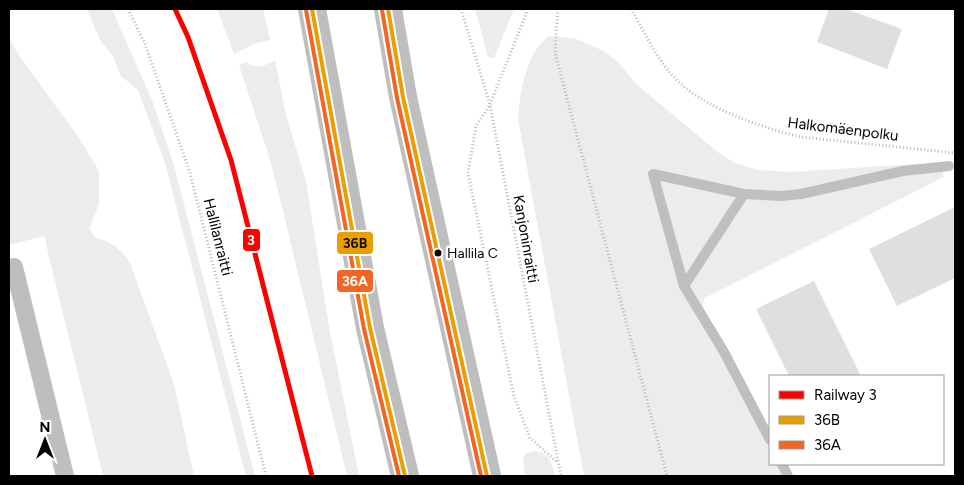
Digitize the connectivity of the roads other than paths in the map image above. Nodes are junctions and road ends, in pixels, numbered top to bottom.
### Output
1 (312, 9) edge
2 (388, 9) edge
3 (14, 267) dead end
4 (64, 476) edge
5 (405, 476) edge
6 (487, 476) edge

1 - 5 highway
2 - 6 highway
3 - 4 lane

